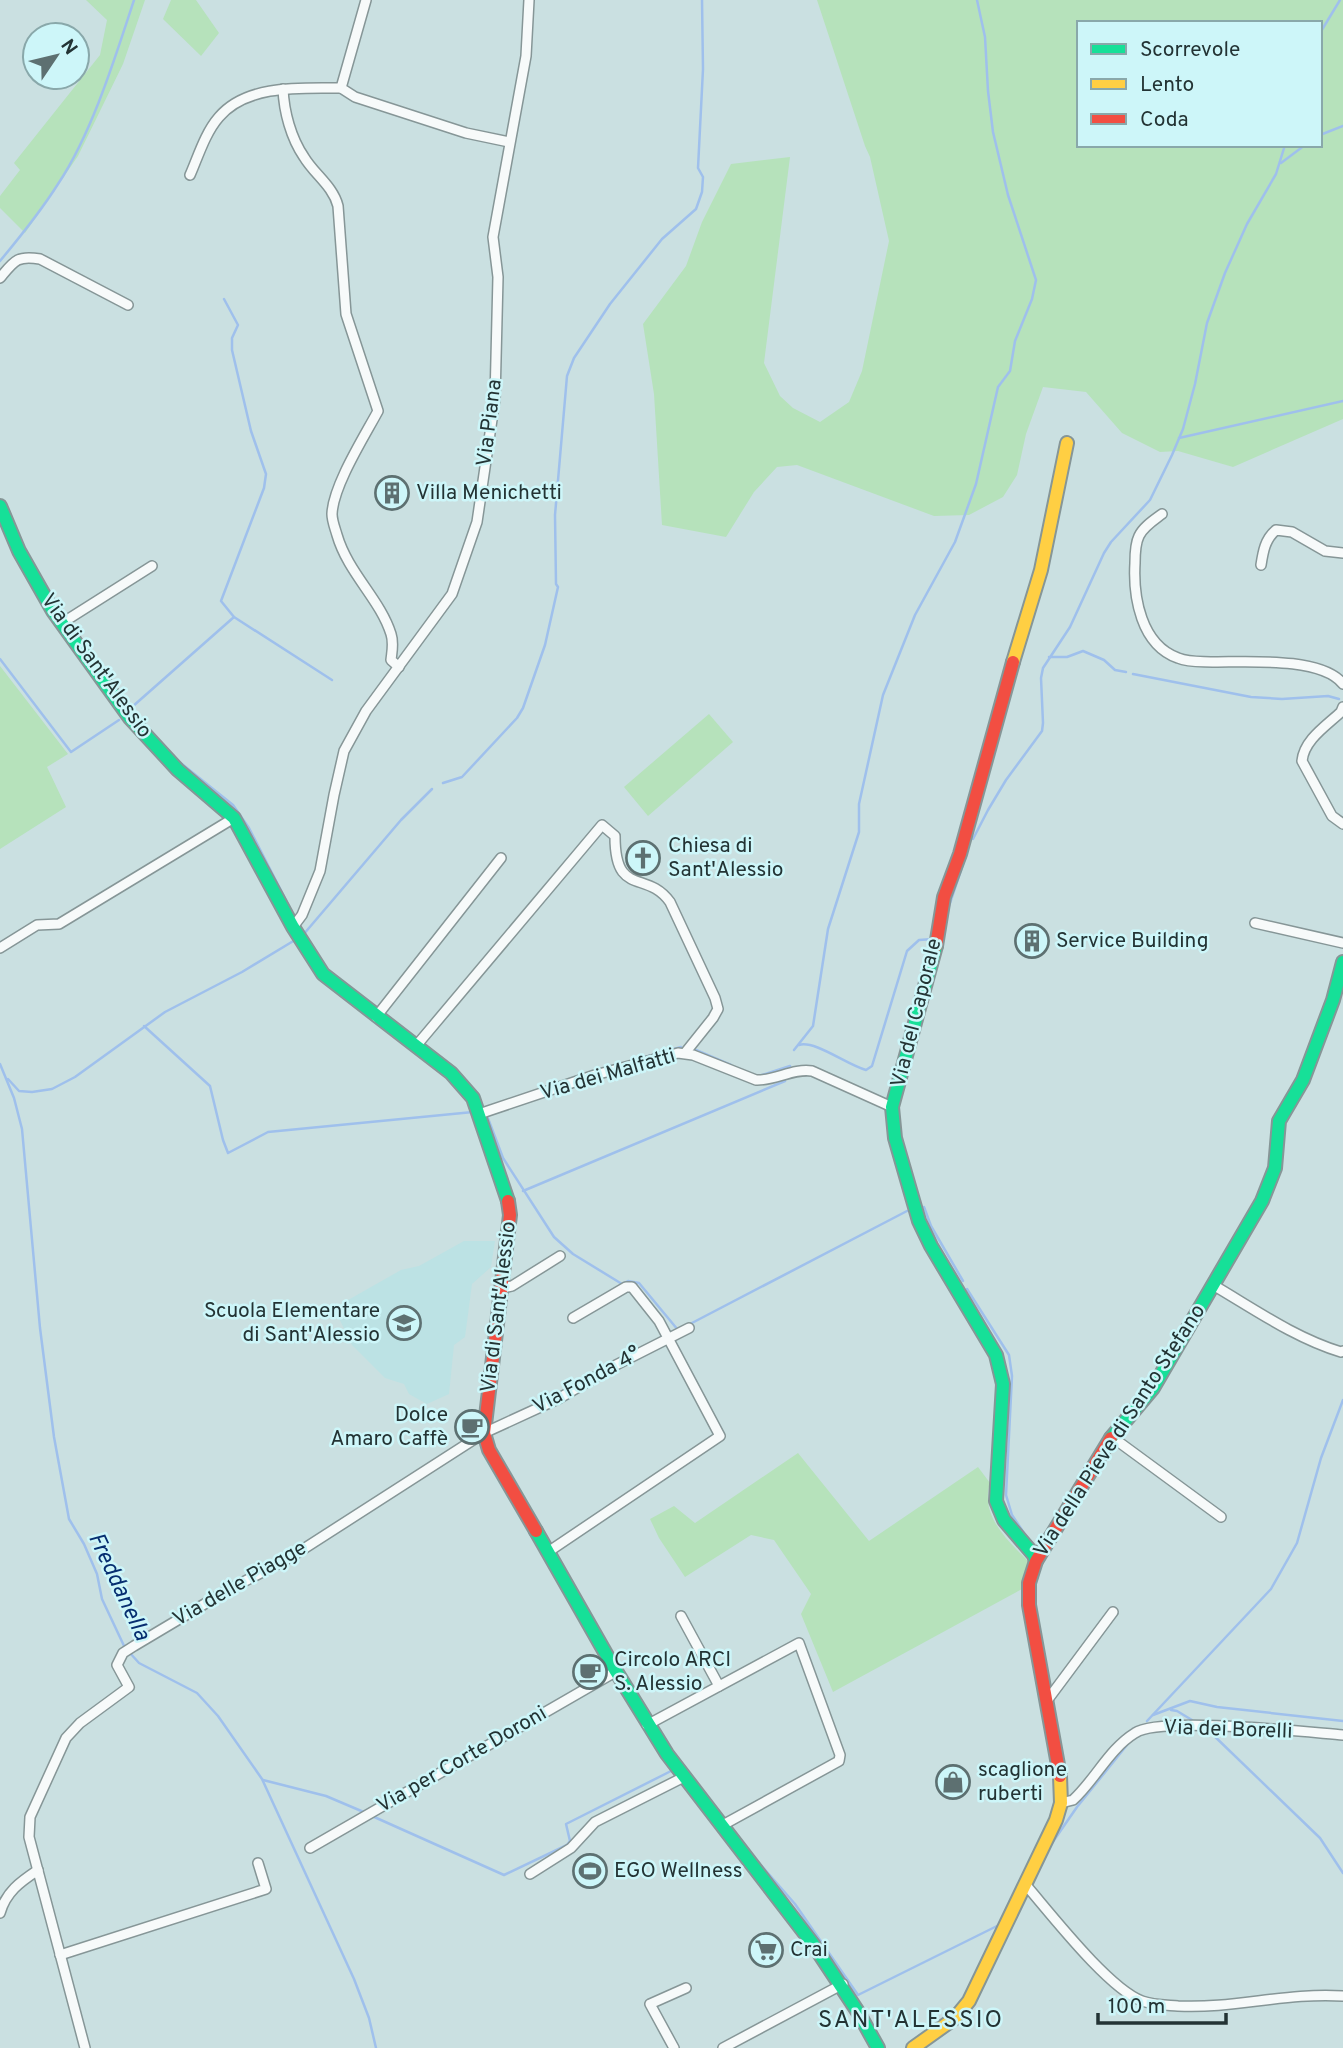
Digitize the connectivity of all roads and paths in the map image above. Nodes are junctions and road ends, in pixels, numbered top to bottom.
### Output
1 (366, 0) edge
2 (529, 0) edge
3 (341, 88) junction
4 (283, 89) junction
5 (509, 142) junction
6 (190, 176) dead end
7 (0, 278) edge
8 (128, 305) dead end
9 (1067, 443) dead end
10 (0, 506) edge
11 (1162, 514) dead end
12 (1343, 554) edge
13 (1261, 565) dead end
14 (152, 566) dead end
15 (62, 623) junction
16 (399, 667) junction
17 (1343, 684) edge
18 (1343, 707) edge
19 (234, 818) junction
20 (1343, 824) edge
21 (501, 859) dead end
22 (1255, 923) dead end
23 (293, 927) junction
24 (1343, 943) edge
25 (0, 948) edge
26 (1343, 962) edge
27 (376, 1017) junction
28 (416, 1046) junction
29 (685, 1053) junction
30 (892, 1107) junction
31 (482, 1111) junction
32 (560, 1256) dead end
33 (1213, 1285) junction
34 (503, 1289) junction
35 (573, 1318) dead end
36 (689, 1328) dead end
37 (668, 1339) junction
38 (1343, 1351) edge
39 (484, 1433) junction
40 (1112, 1437) junction
41 (1221, 1517) dead end
42 (548, 1552) junction
43 (1035, 1561) junction
44 (1113, 1612) dead end
45 (681, 1616) dead end
46 (615, 1672) junction
47 (719, 1686) junction
48 (1046, 1702) junction
49 (647, 1725) junction
50 (1343, 1735) edge
51 (684, 1777) junction
52 (1060, 1803) junction
53 (724, 1824) junction
54 (310, 1848) dead end
55 (258, 1863) dead end
56 (38, 1871) junction
57 (530, 1874) dead end
58 (1026, 1884) junction
59 (0, 1913) edge
60 (60, 1955) junction
61 (843, 1984) junction
62 (686, 1988) dead end
63 (1343, 1996) edge
64 (85, 2048) edge
65 (674, 2048) edge
66 (723, 2048) edge
67 (878, 2048) edge
68 (913, 2048) edge

1 - 3 street
2 - 5 street, Via Piana
3 - 4 street
3 - 5 street
4 - 6 street
4 - 16 street
5 - 16 street, Via Piana
7 - 8 street
9 - 30 street, Via del Caporale
10 - 15 street, Via di Sant'Alessio
11 - 17 street
12 - 13 street
14 - 15 street
15 - 19 street, Via di Sant'Alessio
16 - 23 street, Via Piana
18 - 20 street
19 - 23 street, Via di Sant'Alessio
19 - 25 street
21 - 27 street
22 - 24 street
23 - 27 street, Via di Sant'Alessio
26 - 33 street, Via della Pieve di Santo Stefano
27 - 28 street, Via di Sant'Alessio
28 - 29 street
28 - 31 street, Via di Sant'Alessio
29 - 30 street, Via dei Malfatti
29 - 31 street, Via dei Malfatti
30 - 43 street, Via del Caporale
31 - 34 street, Via di Sant'Alessio
32 - 34 street
33 - 38 street
33 - 40 street, Via della Pieve di Santo Stefano
34 - 39 street, Via di Sant'Alessio
35 - 37 street
36 - 37 street, Via Fonda 4°
37 - 39 street, Via Fonda 4°
37 - 42 street
39 - 42 street
39 - 56 street, Via delle Piagge
40 - 41 street
40 - 43 street, Via della Pieve di Santo Stefano
42 - 46 street
43 - 48 street, Via della Pieve di Santo Stefano
44 - 48 street
45 - 47 street
46 - 49 street
46 - 54 street, Via per Corte Doroni
47 - 49 street
47 - 53 street
48 - 52 street, Via della Pieve di Santo Stefano
49 - 51 street
50 - 52 street, Via dei Borelli
51 - 53 street
51 - 57 street
52 - 58 street, Via della Pieve di Santo Stefano
53 - 61 street
55 - 60 street
56 - 59 street
56 - 60 street, Via delle Piagge
58 - 63 street
58 - 68 street, Via della Pieve di Santo Stefano
60 - 64 street, Via delle Piagge
61 - 66 street
61 - 67 street
62 - 65 street

